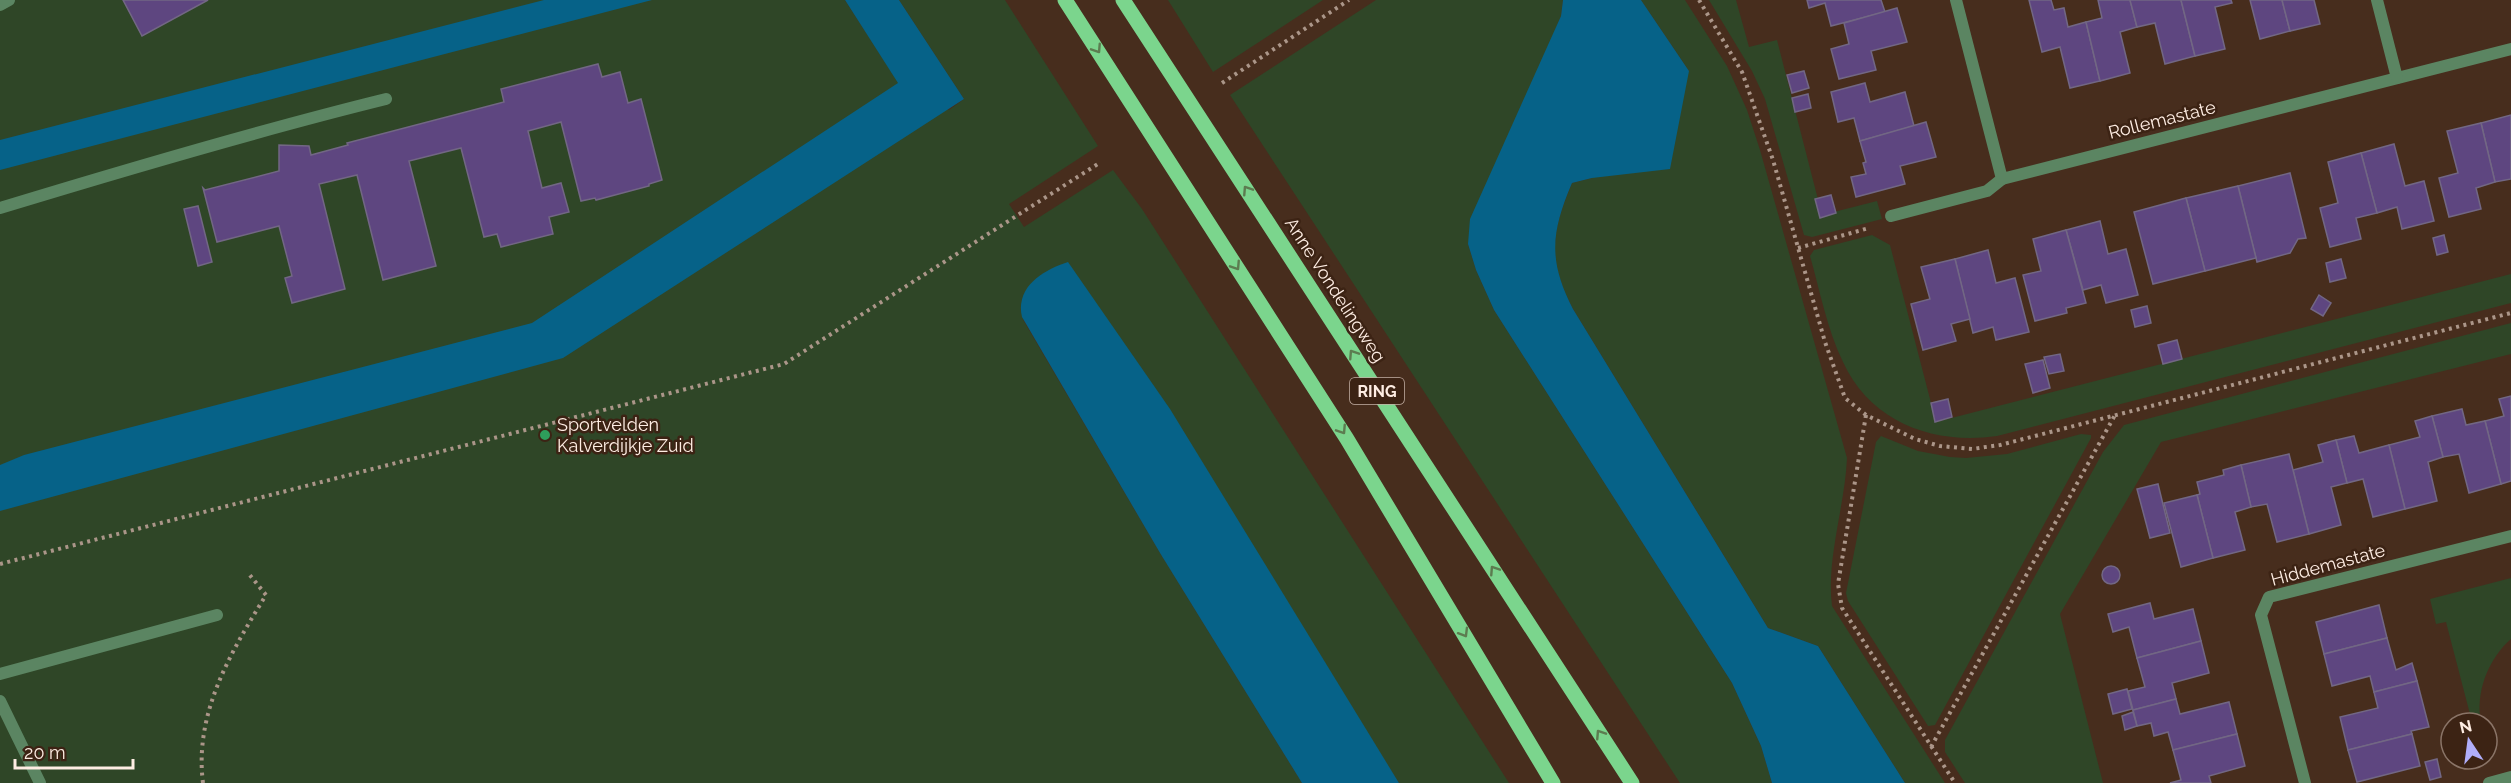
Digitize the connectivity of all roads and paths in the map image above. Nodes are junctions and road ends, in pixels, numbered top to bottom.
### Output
1 (9, 0) edge
2 (1065, 0) edge
3 (1123, 0) edge
4 (1348, 0) edge
5 (1699, 0) edge
6 (1956, 0) edge
7 (2377, 0) edge
8 (0, 5) edge
9 (2511, 49) edge
10 (2397, 78) junction
11 (1222, 82) dead end
12 (386, 99) dead end
13 (1101, 162) dead end
14 (2002, 179) junction
15 (0, 208) edge
16 (1891, 216) joint
17 (1798, 248) junction
18 (2511, 313) edge
19 (2115, 414) junction
20 (1866, 415) junction
21 (2511, 536) edge
22 (0, 564) edge
23 (249, 574) dead end
24 (217, 615) dead end
25 (0, 674) edge
26 (0, 701) edge
27 (1931, 747) junction
28 (2511, 777) edge
29 (40, 783) edge
30 (203, 783) edge
31 (1553, 783) edge
32 (1632, 783) edge
33 (1955, 783) edge
34 (2305, 783) edge
35 (2489, 783) edge

1 - 8 street
2 -> 31 main road, RING
32 -> 3 main road, Anne Vondelingweg / RING
4 - 11 path
5 - 17 path
6 - 14 street
7 - 10 street
9 - 10 street, Rollemastate
10 - 14 street, Rollemastate
12 - 15 street
13 - 22 path
14 - 16 street, Rollemastate
16 - 17 path
17 - 20 path
18 - 19 path
19 - 20 path
19 - 27 path
20 - 27 path
21 - 34 street, Hiddemastate
23 - 30 path
24 - 25 street
26 - 29 street
27 - 33 path
28 - 35 street

